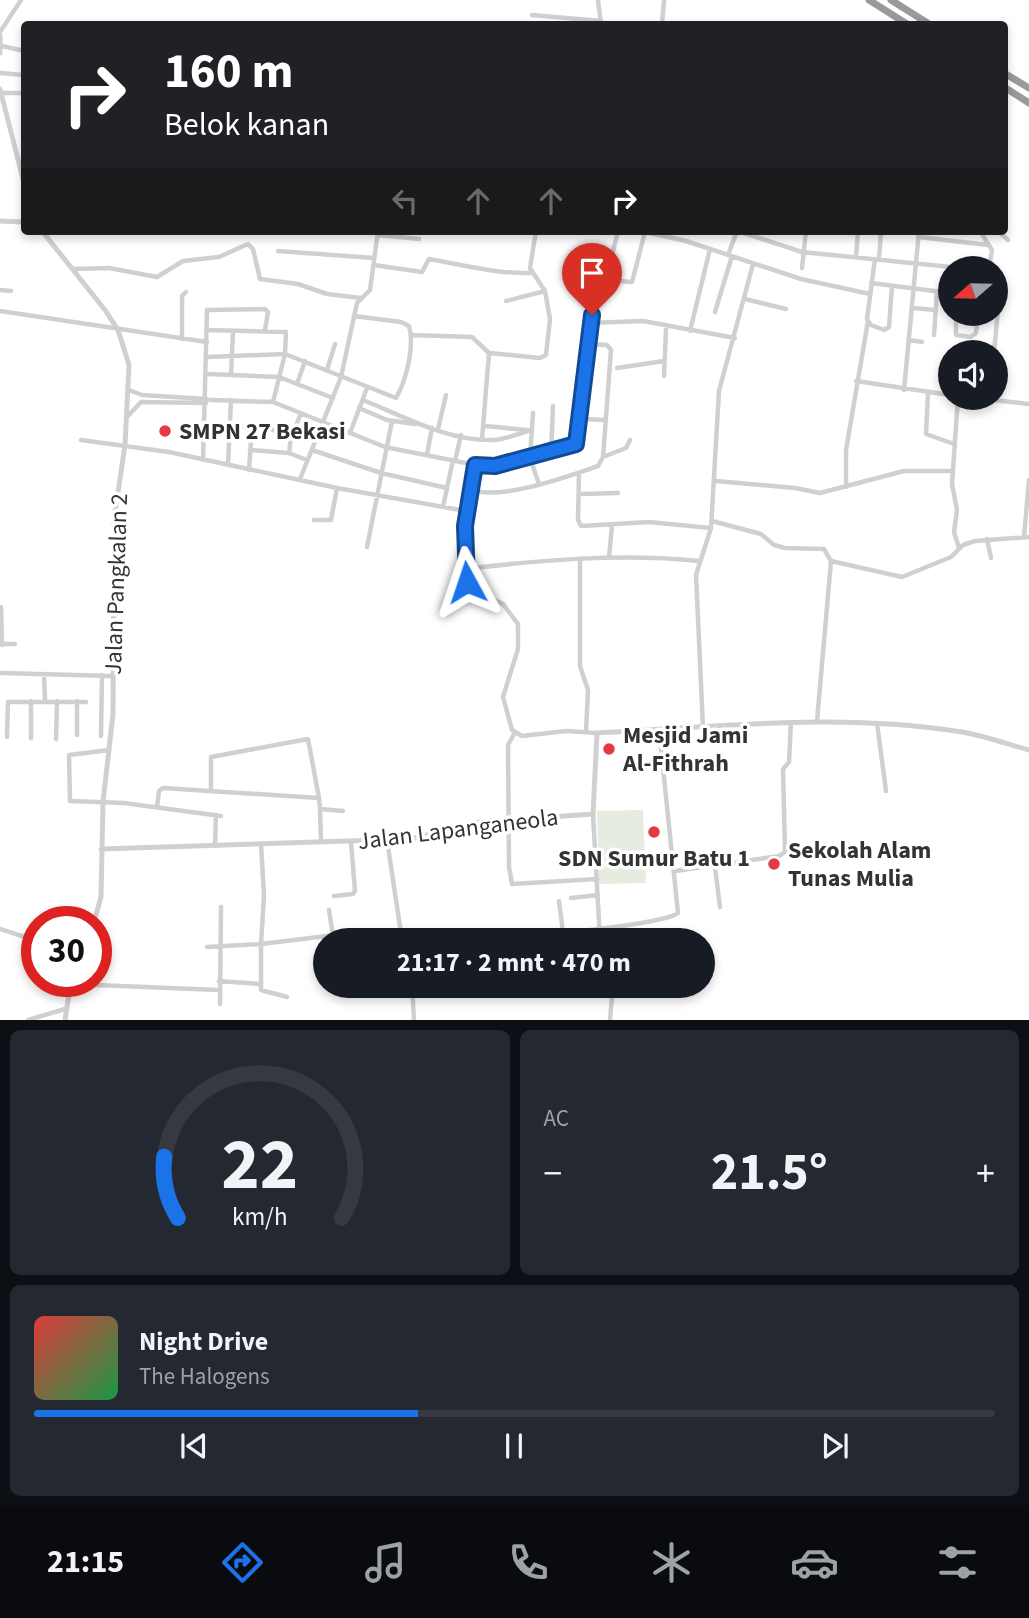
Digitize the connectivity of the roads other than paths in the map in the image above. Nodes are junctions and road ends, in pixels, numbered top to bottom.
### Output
1 (22, 0) edge
2 (598, 0) edge
3 (664, 0) edge
4 (869, 0) edge
5 (891, 0) edge
6 (532, 15) dead end
7 (584, 21) edge
8 (601, 21) edge
9 (662, 21) edge
10 (902, 21) edge
11 (924, 21) edge
12 (0, 34) edge
13 (2, 46) junction
14 (21, 50) edge
15 (0, 53) edge
16 (0, 73) edge
17 (21, 75) edge
18 (1008, 75) edge
19 (1029, 88) edge
20 (1008, 90) edge
21 (0, 91) edge
22 (21, 93) edge
23 (1029, 103) edge
24 (21, 172) edge
25 (0, 221) edge
26 (21, 222) edge
27 (45, 235) edge
28 (378, 235) edge
29 (392, 235) edge
30 (536, 235) edge
31 (617, 235) edge
32 (644, 235) edge
33 (656, 235) edge
34 (737, 235) edge
35 (751, 235) edge
36 (805, 235) edge
37 (858, 235) edge
38 (880, 235) edge
39 (919, 235) edge
40 (925, 235) edge
41 (982, 235) edge
42 (1002, 235) edge
43 (419, 239) dead end
44 (1008, 240) dead end
45 (988, 245) junction
46 (710, 249) junction
47 (278, 251) dead end
48 (802, 251) junction
49 (730, 256) junction
50 (991, 256) edge
51 (856, 257) junction
52 (374, 258) junction
53 (877, 259) junction
54 (917, 263) junction
55 (753, 264) junction
56 (374, 265) junction
57 (938, 265) edge
58 (802, 268) dead end
59 (73, 269) junction
60 (531, 272) junction
61 (606, 280) junction
62 (871, 283) junction
63 (892, 286) junction
64 (915, 289) junction
65 (0, 290) edge
66 (11, 291) dead end
67 (545, 291) junction
68 (937, 291) joint
69 (186, 292) dead end
70 (870, 294) junction
71 (361, 298) junction
72 (745, 299) junction
73 (506, 301) dead end
74 (913, 308) junction
75 (786, 309) dead end
76 (935, 310) junction
77 (0, 311) edge
78 (715, 312) dead end
79 (354, 316) junction
80 (868, 321) junction
81 (589, 323) junction
82 (956, 326) edge
83 (977, 326) edge
84 (666, 328) junction
85 (118, 330) junction
86 (207, 330) junction
87 (265, 330) junction
88 (233, 331) junction
89 (690, 331) junction
90 (411, 335) junction
91 (934, 335) dead end
92 (735, 338) junction
93 (182, 339) junction
94 (909, 340) junction
95 (207, 342) junction
96 (922, 342) dead end
97 (335, 344) dead end
98 (587, 344) junction
99 (489, 353) junction
100 (232, 354) junction
101 (285, 354) junction
102 (207, 357) junction
103 (305, 361) junction
104 (664, 361) junction
105 (617, 368) dead end
106 (327, 370) junction
107 (208, 374) junction
108 (231, 375) junction
109 (664, 376) dead end
110 (279, 377) junction
111 (341, 377) junction
112 (856, 380) junction
113 (297, 384) junction
114 (367, 388) junction
115 (129, 390) junction
116 (904, 390) junction
117 (928, 393) junction
118 (938, 394) edge
119 (142, 395) junction
120 (446, 395) dead end
121 (333, 398) junction
122 (231, 400) junction
123 (363, 400) junction
124 (207, 401) junction
125 (1008, 401) edge
126 (142, 402) junction
127 (273, 402) junction
128 (1029, 404) edge
129 (553, 406) dead end
130 (359, 408) junction
131 (957, 410) edge
132 (301, 413) junction
133 (533, 413) dead end
134 (127, 417) junction
135 (581, 419) junction
136 (606, 420) junction
137 (392, 421) junction
138 (324, 422) junction
139 (421, 425) junction
140 (485, 426) junction
141 (230, 427) junction
142 (252, 427) junction
143 (435, 429) junction
144 (531, 430) junction
145 (350, 433) junction
146 (461, 435) junction
147 (291, 438) junction
148 (482, 439) junction
149 (81, 440) dead end
150 (630, 440) dead end
151 (954, 444) junction
152 (125, 445) junction
153 (385, 447) junction
154 (250, 450) junction
155 (312, 450) junction
156 (289, 453) junction
157 (551, 453) junction
158 (427, 454) junction
159 (603, 457) junction
160 (530, 458) junction
161 (204, 460) junction
162 (307, 460) junction
163 (454, 460) junction
164 (228, 465) junction
165 (475, 465) junction
166 (249, 470) junction
167 (952, 471) junction
168 (381, 473) junction
169 (579, 473) junction
170 (300, 479) junction
171 (1029, 480) edge
172 (716, 481) junction
173 (539, 484) junction
174 (846, 487) junction
175 (337, 488) junction
176 (447, 488) junction
177 (470, 489) junction
178 (618, 493) dead end
179 (580, 494) junction
180 (376, 495) junction
181 (443, 507) junction
182 (466, 511) junction
183 (314, 520) dead end
184 (712, 521) junction
185 (612, 525) junction
186 (711, 528) junction
187 (1027, 537) edge
188 (987, 539) junction
189 (367, 547) dead end
190 (959, 548) junction
191 (609, 558) junction
192 (991, 558) dead end
193 (580, 559) junction
194 (699, 561) junction
195 (831, 561) junction
196 (465, 569) junction
197 (1, 607) edge
198 (15, 644) dead end
199 (1, 645) edge
200 (0, 673) edge
201 (44, 674) junction
202 (102, 676) junction
203 (113, 676) junction
204 (45, 700) junction
205 (31, 701) junction
206 (57, 701) junction
207 (77, 701) junction
208 (86, 702) dead end
209 (791, 722) junction
210 (817, 722) junction
211 (877, 723) junction
212 (703, 726) junction
213 (659, 729) junction
214 (586, 732) junction
215 (514, 733) junction
216 (597, 733) junction
217 (77, 735) dead end
218 (101, 736) dead end
219 (7, 737) dead end
220 (31, 738) dead end
221 (56, 739) dead end
222 (110, 750) junction
223 (1029, 750) edge
224 (211, 789) junction
225 (886, 791) dead end
226 (319, 798) junction
227 (103, 802) junction
228 (157, 807) junction
229 (320, 809) junction
230 (343, 811) dead end
231 (593, 814) junction
232 (509, 819) junction
233 (387, 840) junction
234 (320, 842) junction
235 (351, 842) junction
236 (261, 845) junction
237 (215, 847) junction
238 (101, 849) junction
239 (715, 867) junction
240 (675, 872) junction
241 (597, 879) junction
242 (598, 895) junction
243 (334, 896) dead end
244 (571, 898) dead end
245 (559, 901) dead end
246 (98, 906) edge
247 (221, 907) dead end
248 (720, 907) dead end
249 (329, 910) dead end
250 (332, 928) edge
251 (400, 928) edge
252 (562, 928) edge
253 (599, 928) edge
254 (604, 928) edge
255 (0, 929) edge
256 (21, 936) edge
257 (313, 938) edge
258 (261, 944) junction
259 (208, 947) dead end
260 (219, 947) junction
261 (219, 981) junction
262 (259, 984) junction
263 (112, 985) edge
264 (218, 990) junction
265 (68, 997) edge
266 (287, 997) dead end
267 (413, 998) edge
268 (612, 998) edge
269 (220, 1004) dead end
270 (65, 1009) junction
271 (28, 1020) edge
272 (65, 1020) edge
273 (414, 1020) edge
274 (610, 1020) edge

1 - 12 street
2 - 8 street
3 - 9 street
4 - 10 highway
5 - 11 highway
6 - 7 street
12 - 13 street
13 - 14 street
13 - 15 street
16 - 17 street
18 - 19 highway
20 - 23 highway
21 - 22 street
21 - 24 street
25 - 26 street
27 - 59 street, Jalan Pangkalan 2
28 - 52 street
29 - 43 street
30 - 60 street
31 - 61 street
32 - 61 street
33 - 46 street
34 - 49 street
35 - 48 street
36 - 48 street
37 - 51 street
38 - 53 street
39 - 54 street
40 - 45 street
41 - 45 street
42 - 44 street
45 - 50 street
46 - 49 street
46 - 89 street
47 - 52 street
48 - 51 street
48 - 58 street
49 - 55 street
49 - 78 street
51 - 53 street
52 - 56 street
53 - 54 street
53 - 62 street
54 - 57 street
54 - 64 street
55 - 70 street
55 - 72 street
56 - 60 street
56 - 71 street
59 - 71 street
59 - 85 street, Jalan Pangkalan 2
60 - 67 street
61 - 81 street
62 - 63 street
62 - 70 street
63 - 64 street
63 - 80 street
64 - 68 street
64 - 74 street
65 - 66 street
67 - 73 street
67 - 99 street
68 - 76 street
69 - 93 street
70 - 80 street
71 - 79 street
72 - 75 street
72 - 92 street
74 - 76 street
74 - 94 street
76 - 91 street
77 - 85 street
79 - 90 street
79 - 111 street
80 - 112 street
81 - 84 street
81 - 98 street
82 - 83 street
84 - 89 street
84 - 104 street
85 - 93 street
85 - 115 street, Jalan Pangkalan 2
86 - 87 street
86 - 88 street
86 - 95 street
87 - 88 street
87 - 101 street
88 - 100 street
89 - 92 street
90 - 99 street
90 - 114 street
92 - 172 street
93 - 95 street
94 - 96 street
94 - 116 street
95 - 102 street
97 - 106 street
98 - 135 street
98 - 136 street
99 - 140 street
100 - 101 street
100 - 102 street
100 - 108 street
101 - 103 street
101 - 110 street
102 - 107 street
103 - 106 street
103 - 113 street
104 - 105 street
104 - 109 street
106 - 111 street
107 - 108 street
107 - 124 street
108 - 110 street
110 - 113 street
110 - 127 street
111 - 114 street
111 - 121 street
112 - 116 street
112 - 174 street
113 - 121 street
114 - 123 street
115 - 119 street
115 - 134 street, Jalan Pangkalan 2
116 - 117 street
117 - 118 street
117 - 151 street
119 - 124 street
119 - 126 street
120 - 143 street
121 - 138 street
122 - 124 street
122 - 127 street
122 - 141 street
123 - 130 street
123 - 139 street
124 - 126 street
124 - 161 street
125 - 128 street
126 - 134 street
127 - 132 street
129 - 157 street
130 - 137 street
130 - 145 street
131 - 151 street
132 - 138 street
132 - 147 street
133 - 144 street
134 - 152 street, Jalan Pangkalan 2
135 - 136 street
135 - 157 street
136 - 159 street
137 - 139 street
137 - 153 street
138 - 145 street
138 - 155 street
139 - 143 street
140 - 144 street
140 - 148 street
141 - 142 street
141 - 164 street
142 - 147 street
142 - 154 street
143 - 146 street
143 - 158 street
144 - 148 street
144 - 160 street
145 - 153 street
146 - 148 street
146 - 163 street
147 - 156 street
149 - 152 street
150 - 159 street
151 - 167 street
152 - 161 street
152 - 203 street, Jalan Pangkalan 2
153 - 158 street
153 - 168 street
154 - 156 street
154 - 166 street
155 - 162 street
155 - 168 street
156 - 162 street
157 - 160 street
158 - 163 street
159 - 169 street
160 - 165 street
160 - 173 street
161 - 164 street
162 - 170 street
163 - 165 street
163 - 176 street
164 - 166 street
165 - 177 street
166 - 170 street
167 - 174 street
167 - 190 street
168 - 176 street
168 - 180 street
169 - 173 street
169 - 179 street
170 - 175 street
171 - 187 street
172 - 174 street
172 - 184 street
173 - 177 street
175 - 180 street
175 - 183 street
176 - 181 street
177 - 182 street
178 - 179 street
179 - 185 street
180 - 181 street
180 - 189 street
181 - 182 street
182 - 196 street
184 - 186 street
184 - 195 street
185 - 186 street
185 - 191 street
186 - 194 street
187 - 188 street
188 - 190 street
188 - 192 street
190 - 195 street
191 - 193 street
191 - 194 street
193 - 196 street
193 - 214 street
194 - 212 street
195 - 210 street
196 - 215 street
197 - 199 street
198 - 199 street
200 - 201 street
201 - 202 street
201 - 204 street
202 - 203 street
202 - 218 street
203 - 222 street, Jalan Pangkalan 2
204 - 205 street
204 - 206 street
205 - 219 street
205 - 220 street
206 - 207 street
206 - 221 street
207 - 208 street
207 - 217 street
209 - 210 street
209 - 212 street
209 - 239 street
210 - 211 street
211 - 223 street
211 - 225 street
212 - 213 street
213 - 216 street
213 - 240 street
214 - 215 street
214 - 216 street
215 - 232 street
216 - 231 street, Jalan Lapanganeola
222 - 227 street, Jalan Pangkalan 2
222 - 227 street
224 - 226 street
224 - 226 street
224 - 228 street
226 - 229 street
227 - 228 street
227 - 238 street, Jalan Pangkalan 2
228 - 237 street
229 - 230 street
229 - 234 street
231 - 232 street, Jalan Lapanganeola
231 - 241 street
232 - 233 street, Jalan Lapanganeola
232 - 241 street
233 - 235 street, Jalan Lapanganeola
233 - 251 street
234 - 235 street, Jalan Lapanganeola
234 - 236 street, Jalan Lapanganeola
235 - 243 street
236 - 237 street, Jalan Lapanganeola
236 - 258 street
237 - 238 street, Jalan Lapanganeola
238 - 246 street, Jalan Pangkalan 2
239 - 240 street
239 - 248 street
240 - 254 street
241 - 242 street
242 - 244 street
242 - 253 street
245 - 252 street
247 - 260 street
249 - 250 street
255 - 256 street
257 - 258 street
258 - 260 street
258 - 262 street
259 - 260 street
260 - 261 street
261 - 262 street
261 - 264 street
262 - 266 street
263 - 264 street
264 - 269 street
265 - 270 street
267 - 273 street
268 - 274 street
270 - 271 street
270 - 272 street

